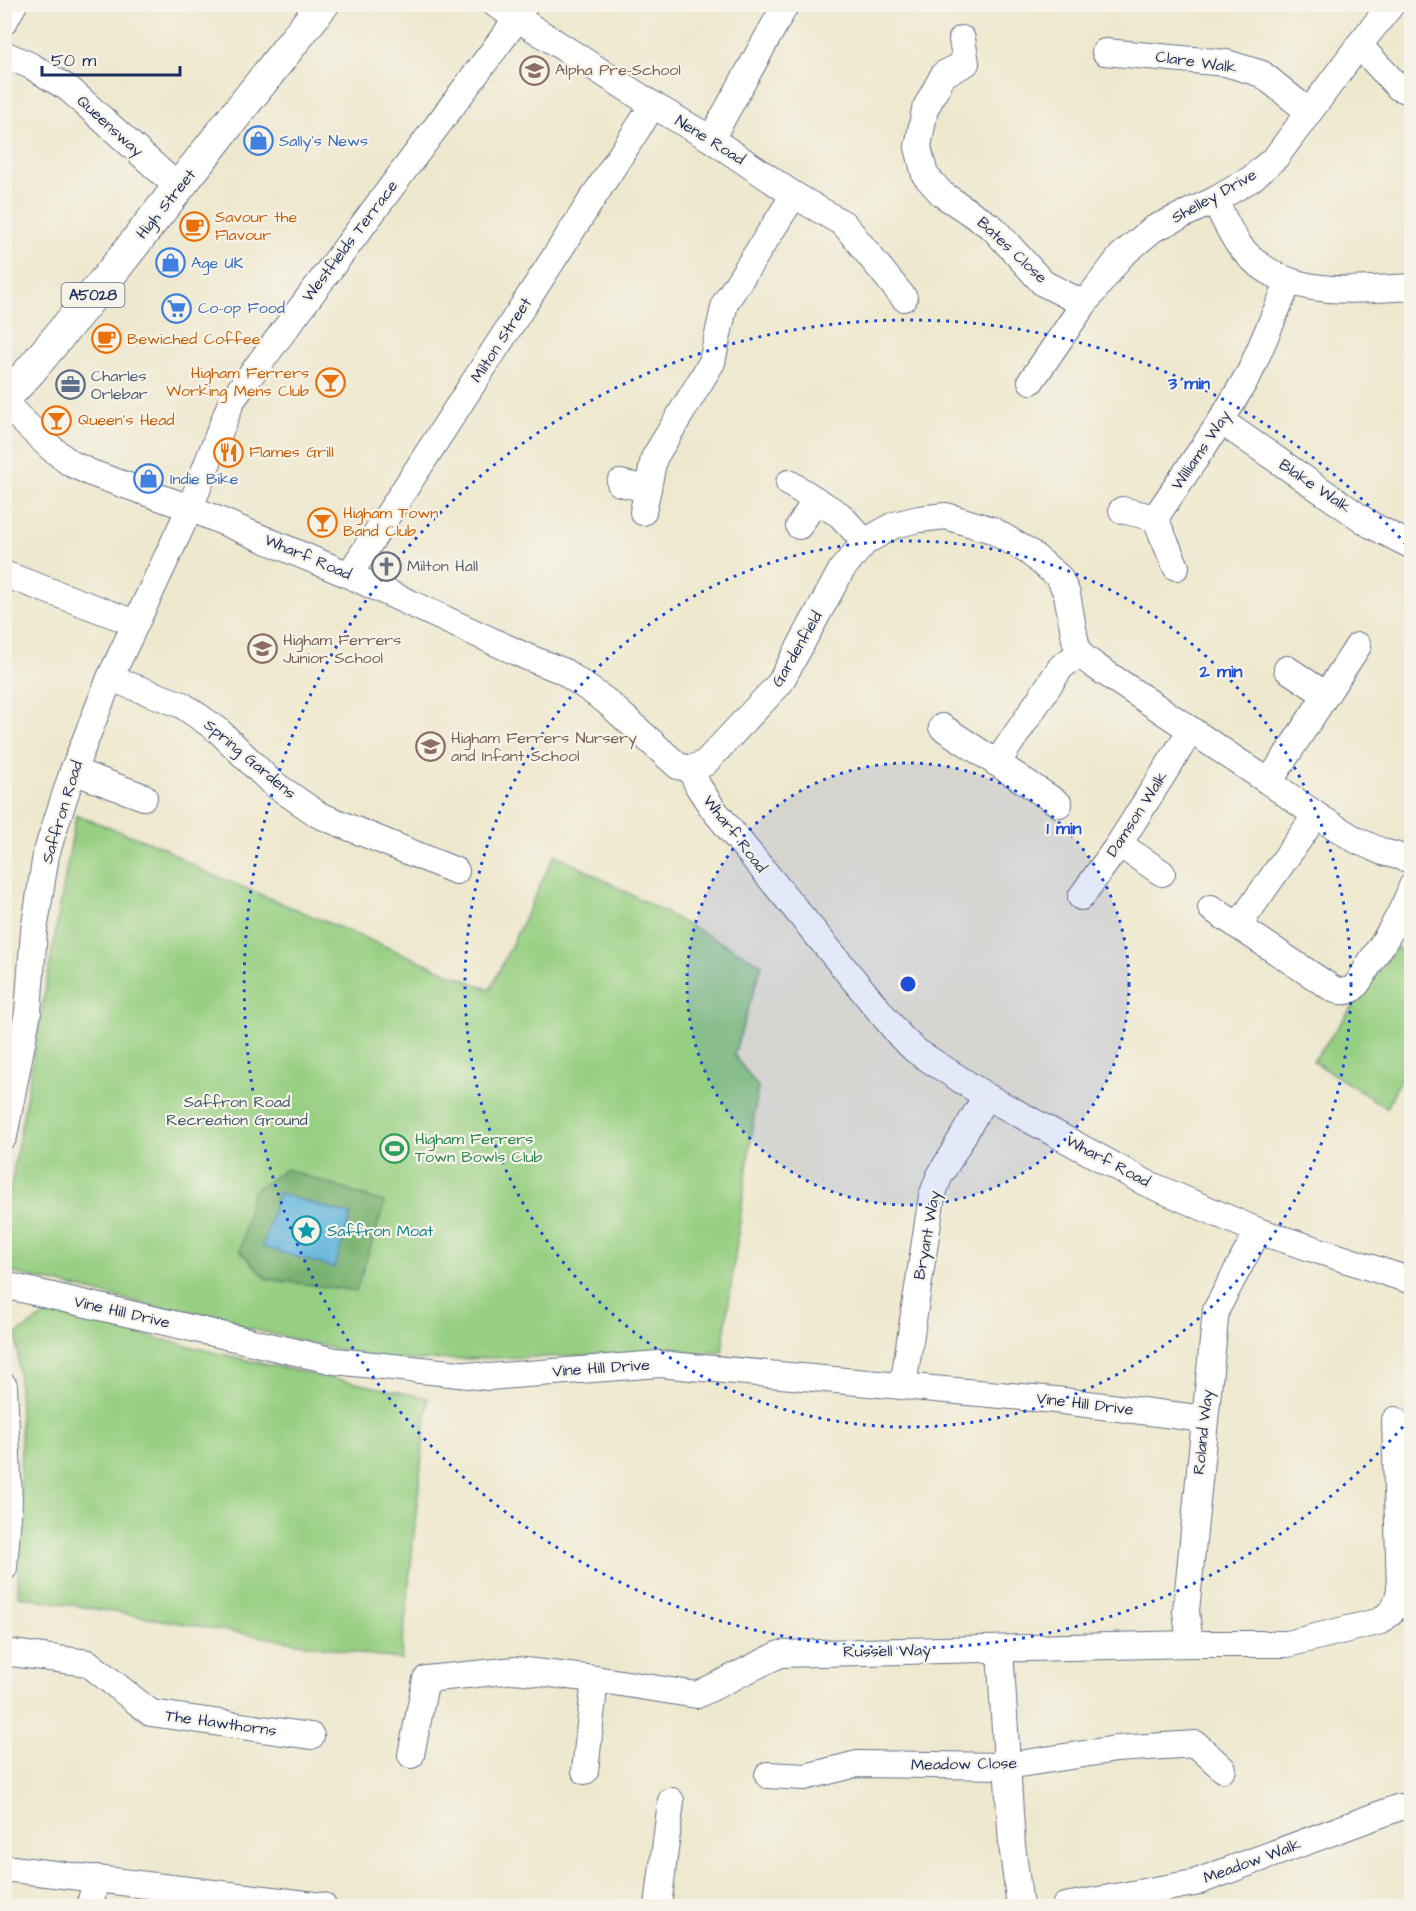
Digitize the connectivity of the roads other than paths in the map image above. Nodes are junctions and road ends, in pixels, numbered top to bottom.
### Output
1 (14, 4) edge
2 (323, 4) edge
3 (495, 4) edge
4 (786, 4) edge
5 (1392, 4) edge
6 (521, 12) edge
7 (4, 21) edge
8 (962, 39) dead end
9 (1359, 45) junction
10 (1105, 52) dead end
11 (4, 54) edge
12 (1412, 92) edge
13 (653, 105) junction
14 (1309, 112) junction
15 (711, 139) junction
16 (179, 188) junction
17 (794, 195) junction
18 (1215, 200) junction
19 (1289, 281) junction
20 (1412, 287) edge
21 (904, 298) dead end
22 (1084, 304) junction
23 (1031, 381) dead end
24 (4, 401) edge
25 (1221, 421) junction
26 (620, 483) dead end
27 (789, 483) dead end
28 (816, 500) junction
29 (190, 508) junction
30 (1122, 510) dead end
31 (1155, 518) junction
32 (799, 526) dead end
33 (865, 542) junction
34 (1412, 546) edge
35 (1176, 567) dead end
36 (4, 574) edge
37 (349, 574) junction
38 (135, 623) junction
39 (1358, 645) dead end
40 (1079, 654) junction
41 (1287, 669) dead end
42 (110, 678) junction
43 (1326, 695) junction
44 (942, 727) dead end
45 (1191, 730) junction
46 (997, 763) junction
47 (691, 769) junction
48 (73, 771) junction
49 (1269, 782) junction
50 (144, 797) dead end
51 (1059, 804) dead end
52 (1316, 815) junction
53 (1119, 844) junction
54 (1412, 860) edge
55 (456, 871) dead end
56 (1162, 873) dead end
57 (1412, 886) edge
58 (1081, 897) dead end
59 (1211, 908) dead end
60 (1238, 926) junction
61 (986, 1096) junction
62 (4, 1136) edge
63 (1258, 1231) junction
64 (1412, 1281) edge
65 (4, 1285) edge
66 (4, 1386) edge
67 (903, 1386) junction
68 (1205, 1419) junction
69 (1395, 1420) dead end
70 (4, 1568) edge
71 (1190, 1644) junction
72 (1000, 1649) junction
73 (4, 1652) edge
74 (596, 1679) junction
75 (310, 1736) dead end
76 (411, 1755) dead end
77 (1007, 1766) junction
78 (1223, 1769) dead end
79 (585, 1771) dead end
80 (768, 1775) dead end
81 (671, 1801) dead end
82 (1400, 1807) dead end
83 (4, 1868) edge
84 (96, 1878) junction
85 (90, 1906) edge
86 (323, 1906) edge
87 (658, 1906) edge
88 (1020, 1906) edge
89 (1065, 1906) edge

1 - 7 street
2 - 16 main road, High Street / A5028
3 - 6 street, Nene Road
4 - 15 street
5 - 9 street, Shelley Drive
6 - 13 street, Nene Road
6 - 29 street, Westfields Terrace
8 - 22 street, Bates Close
9 - 12 street
9 - 14 street, Shelley Drive
10 - 14 street, Clare Walk
11 - 16 street, Queensway
13 - 15 street, Nene Road
13 - 37 street, Milton Street
14 - 18 street, Shelley Drive
15 - 17 street, Nene Road
16 - 24 main road, High Street / A5028
17 - 21 street, Nene Road
17 - 26 street
18 - 19 street
18 - 22 street, Shelley Drive
19 - 20 street
19 - 25 street, Williams Way
22 - 23 street, Shelley Drive
24 - 29 street, Wharf Road
25 - 31 street, Williams Way
25 - 34 street, Blake Walk
27 - 28 street
28 - 32 street
28 - 33 street
29 - 37 street, Wharf Road
29 - 38 street, Saffron Road
30 - 31 street
31 - 35 street
33 - 40 street, Gardenfield
33 - 47 street, Gardenfield
36 - 38 street
37 - 47 street, Wharf Road
38 - 42 street, Saffron Road
39 - 43 street
40 - 45 street
40 - 46 street
41 - 43 street
42 - 48 street, Saffron Road
42 - 55 street, Spring Gardens
43 - 49 street
44 - 46 street
45 - 49 street
45 - 53 street, Damson Walk
46 - 51 street
47 - 61 street, Wharf Road
48 - 50 street
48 - 62 street, Saffron Road
49 - 52 street
52 - 54 street
52 - 60 street
53 - 56 street
53 - 58 street, Damson Walk
57 - 60 street
59 - 60 street
61 - 63 street, Wharf Road
61 - 67 street, Bryant Way
63 - 64 street, Wharf Road
63 - 68 street, Roland Way
65 - 67 street, Vine Hill Drive
66 - 70 street
67 - 68 street, Vine Hill Drive
68 - 71 street, Roland Way
69 - 71 street, Russell Way
71 - 72 street, Russell Way
72 - 74 street, Russell Way
72 - 77 street
73 - 75 street, The Hawthorns
74 - 76 street, Russell Way
74 - 79 street
77 - 78 street, Meadow Close
77 - 80 street, Meadow Close
77 - 88 street
81 - 87 street
82 - 89 street, Meadow Walk
83 - 84 street
84 - 85 street
84 - 86 street

